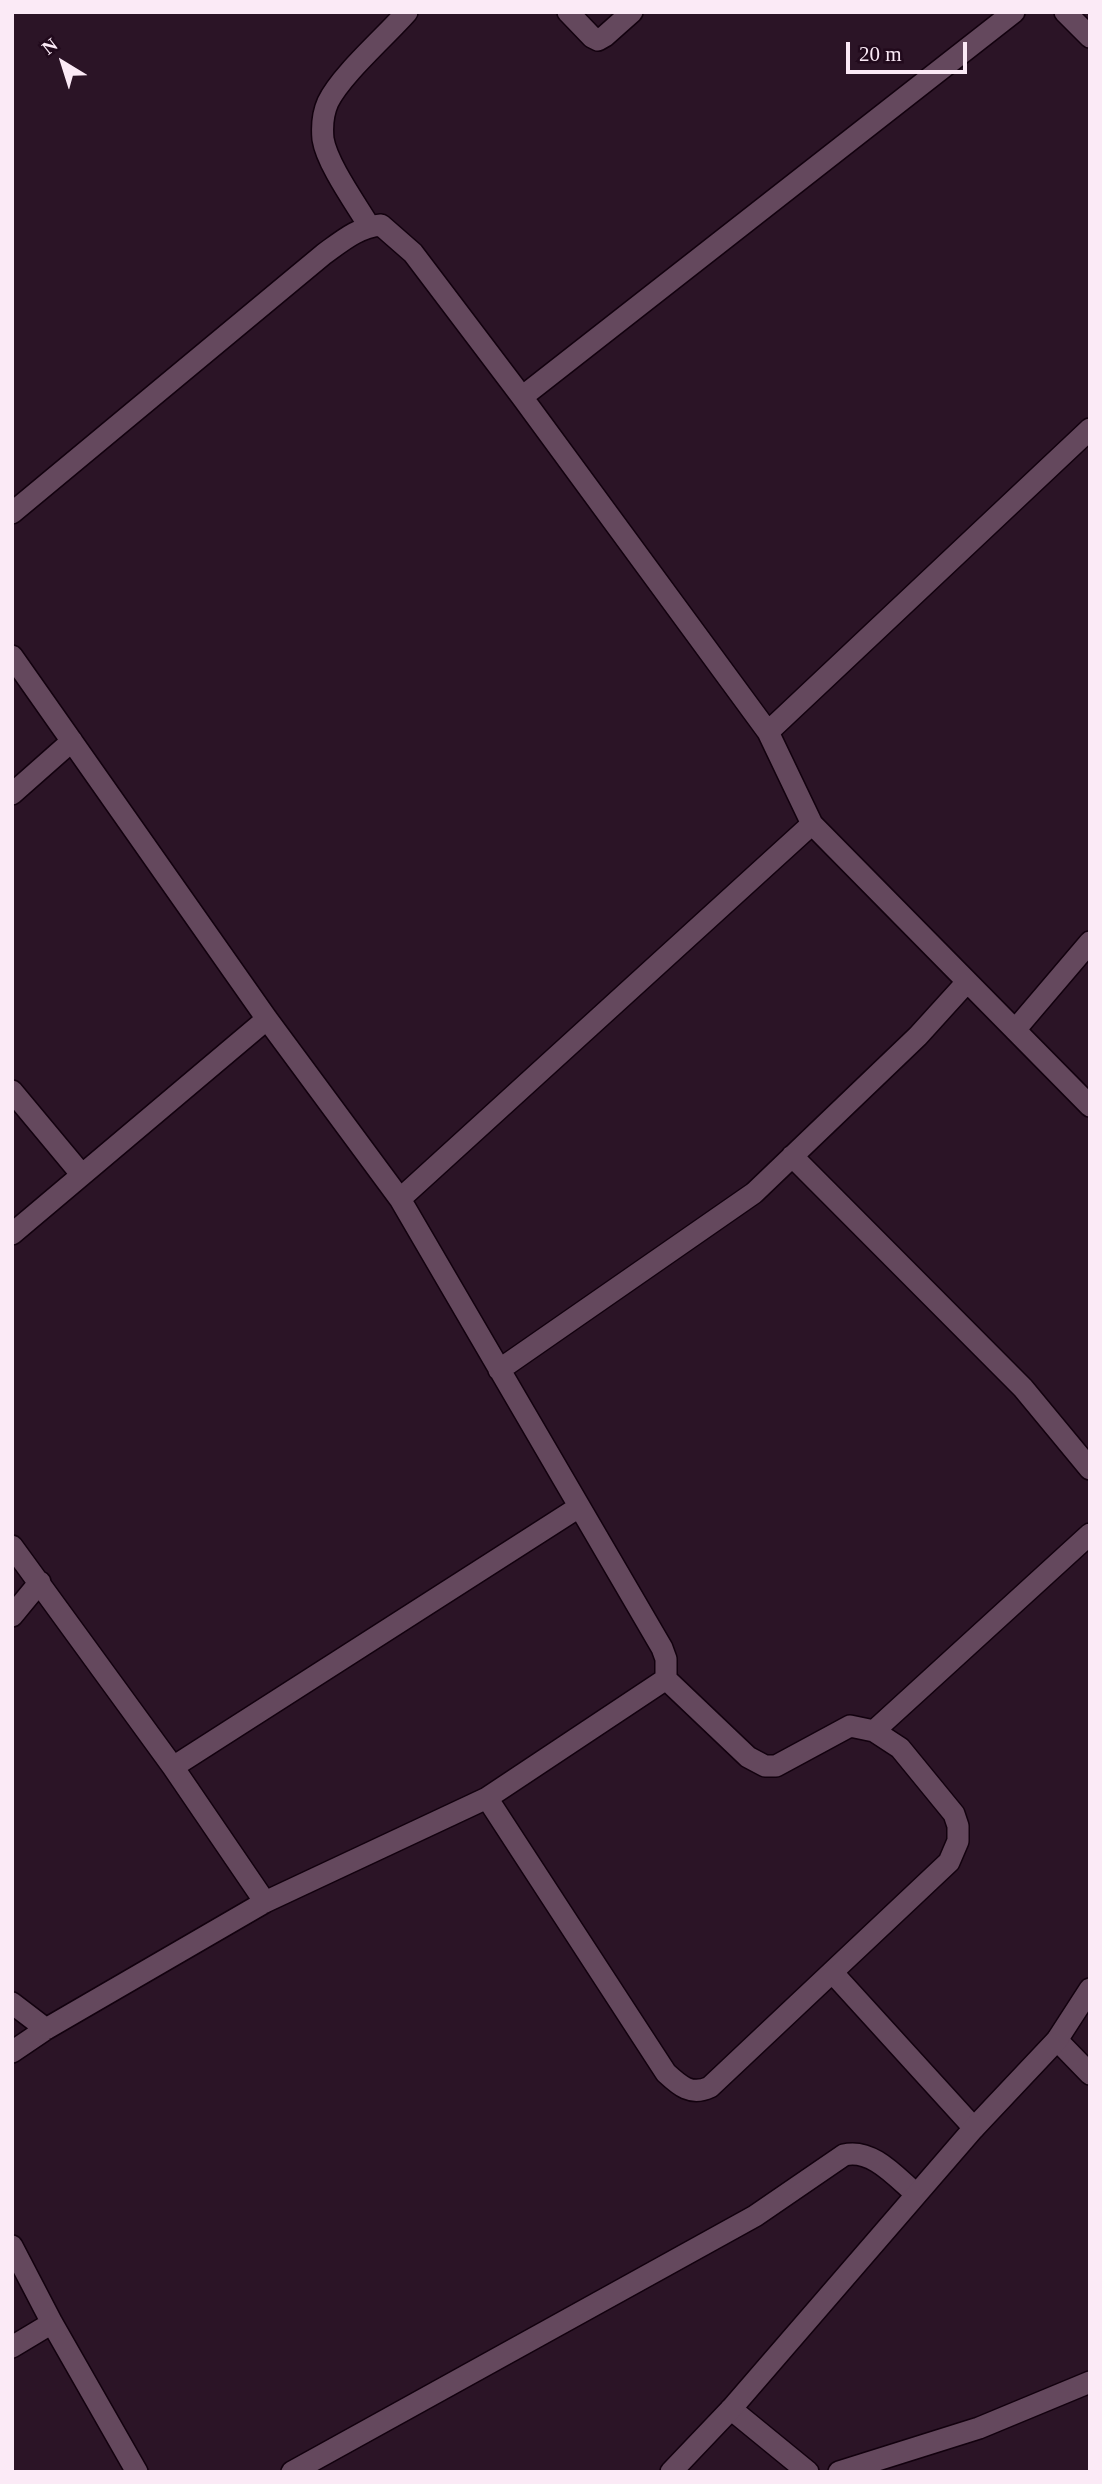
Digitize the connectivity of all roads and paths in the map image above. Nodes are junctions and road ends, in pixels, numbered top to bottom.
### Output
1 (407, 12) edge
2 (568, 12) edge
3 (632, 12) edge
4 (1014, 12) edge
5 (1065, 12) edge
6 (1090, 37) edge
7 (369, 226) junction
8 (522, 397) junction
9 (1090, 429) edge
10 (12, 513) edge
11 (12, 656) edge
12 (768, 732) junction
13 (72, 741) junction
14 (12, 794) edge
15 (812, 824) junction
16 (1090, 942) edge
17 (968, 982) junction
18 (267, 1019) junction
19 (1015, 1030) junction
20 (12, 1091) edge
21 (1090, 1106) edge
22 (792, 1156) junction
23 (82, 1175) junction
24 (400, 1199) junction
25 (12, 1234) edge
26 (499, 1370) junction
27 (1090, 1469) edge
28 (579, 1507) junction
29 (1090, 1534) edge
30 (12, 1546) edge
31 (40, 1582) junction
32 (12, 1616) edge
33 (666, 1679) junction
34 (874, 1731) junction
35 (173, 1767) junction
36 (487, 1798) junction
37 (265, 1902) junction
38 (832, 1972) junction
39 (1090, 1989) edge
40 (12, 2003) edge
41 (46, 2029) junction
42 (1057, 2040) junction
43 (12, 2052) edge
44 (1090, 2074) edge
45 (974, 2128) junction
46 (916, 2194) junction
47 (12, 2246) edge
48 (52, 2323) junction
49 (12, 2347) edge
50 (1090, 2382) edge
51 (731, 2409) junction
52 (137, 2472) edge
53 (292, 2472) edge
54 (671, 2472) edge
55 (808, 2472) edge
56 (839, 2472) edge

1 - 7 street
2 - 3 street
4 - 8 street
5 - 6 street
7 - 8 street
7 - 10 street
8 - 12 street
9 - 12 street
11 - 13 street
12 - 15 street
13 - 14 street
13 - 18 street
15 - 17 street
15 - 24 street
16 - 19 street
17 - 19 street
17 - 22 street
18 - 23 street
18 - 24 street
19 - 21 street
20 - 23 street
22 - 26 street
22 - 27 street
23 - 25 street
24 - 26 street
26 - 28 street
28 - 33 street
28 - 35 street
29 - 34 street
30 - 31 street
31 - 32 street
31 - 35 street
33 - 34 street
33 - 36 street
34 - 38 street
35 - 37 street
36 - 37 street
36 - 38 street
37 - 41 street
38 - 45 street
39 - 42 street
40 - 41 street
41 - 43 street
42 - 44 street
42 - 45 street
45 - 46 street
46 - 51 street
46 - 53 street
47 - 48 street
48 - 49 street
48 - 52 street
50 - 56 street
51 - 54 street
51 - 55 street

